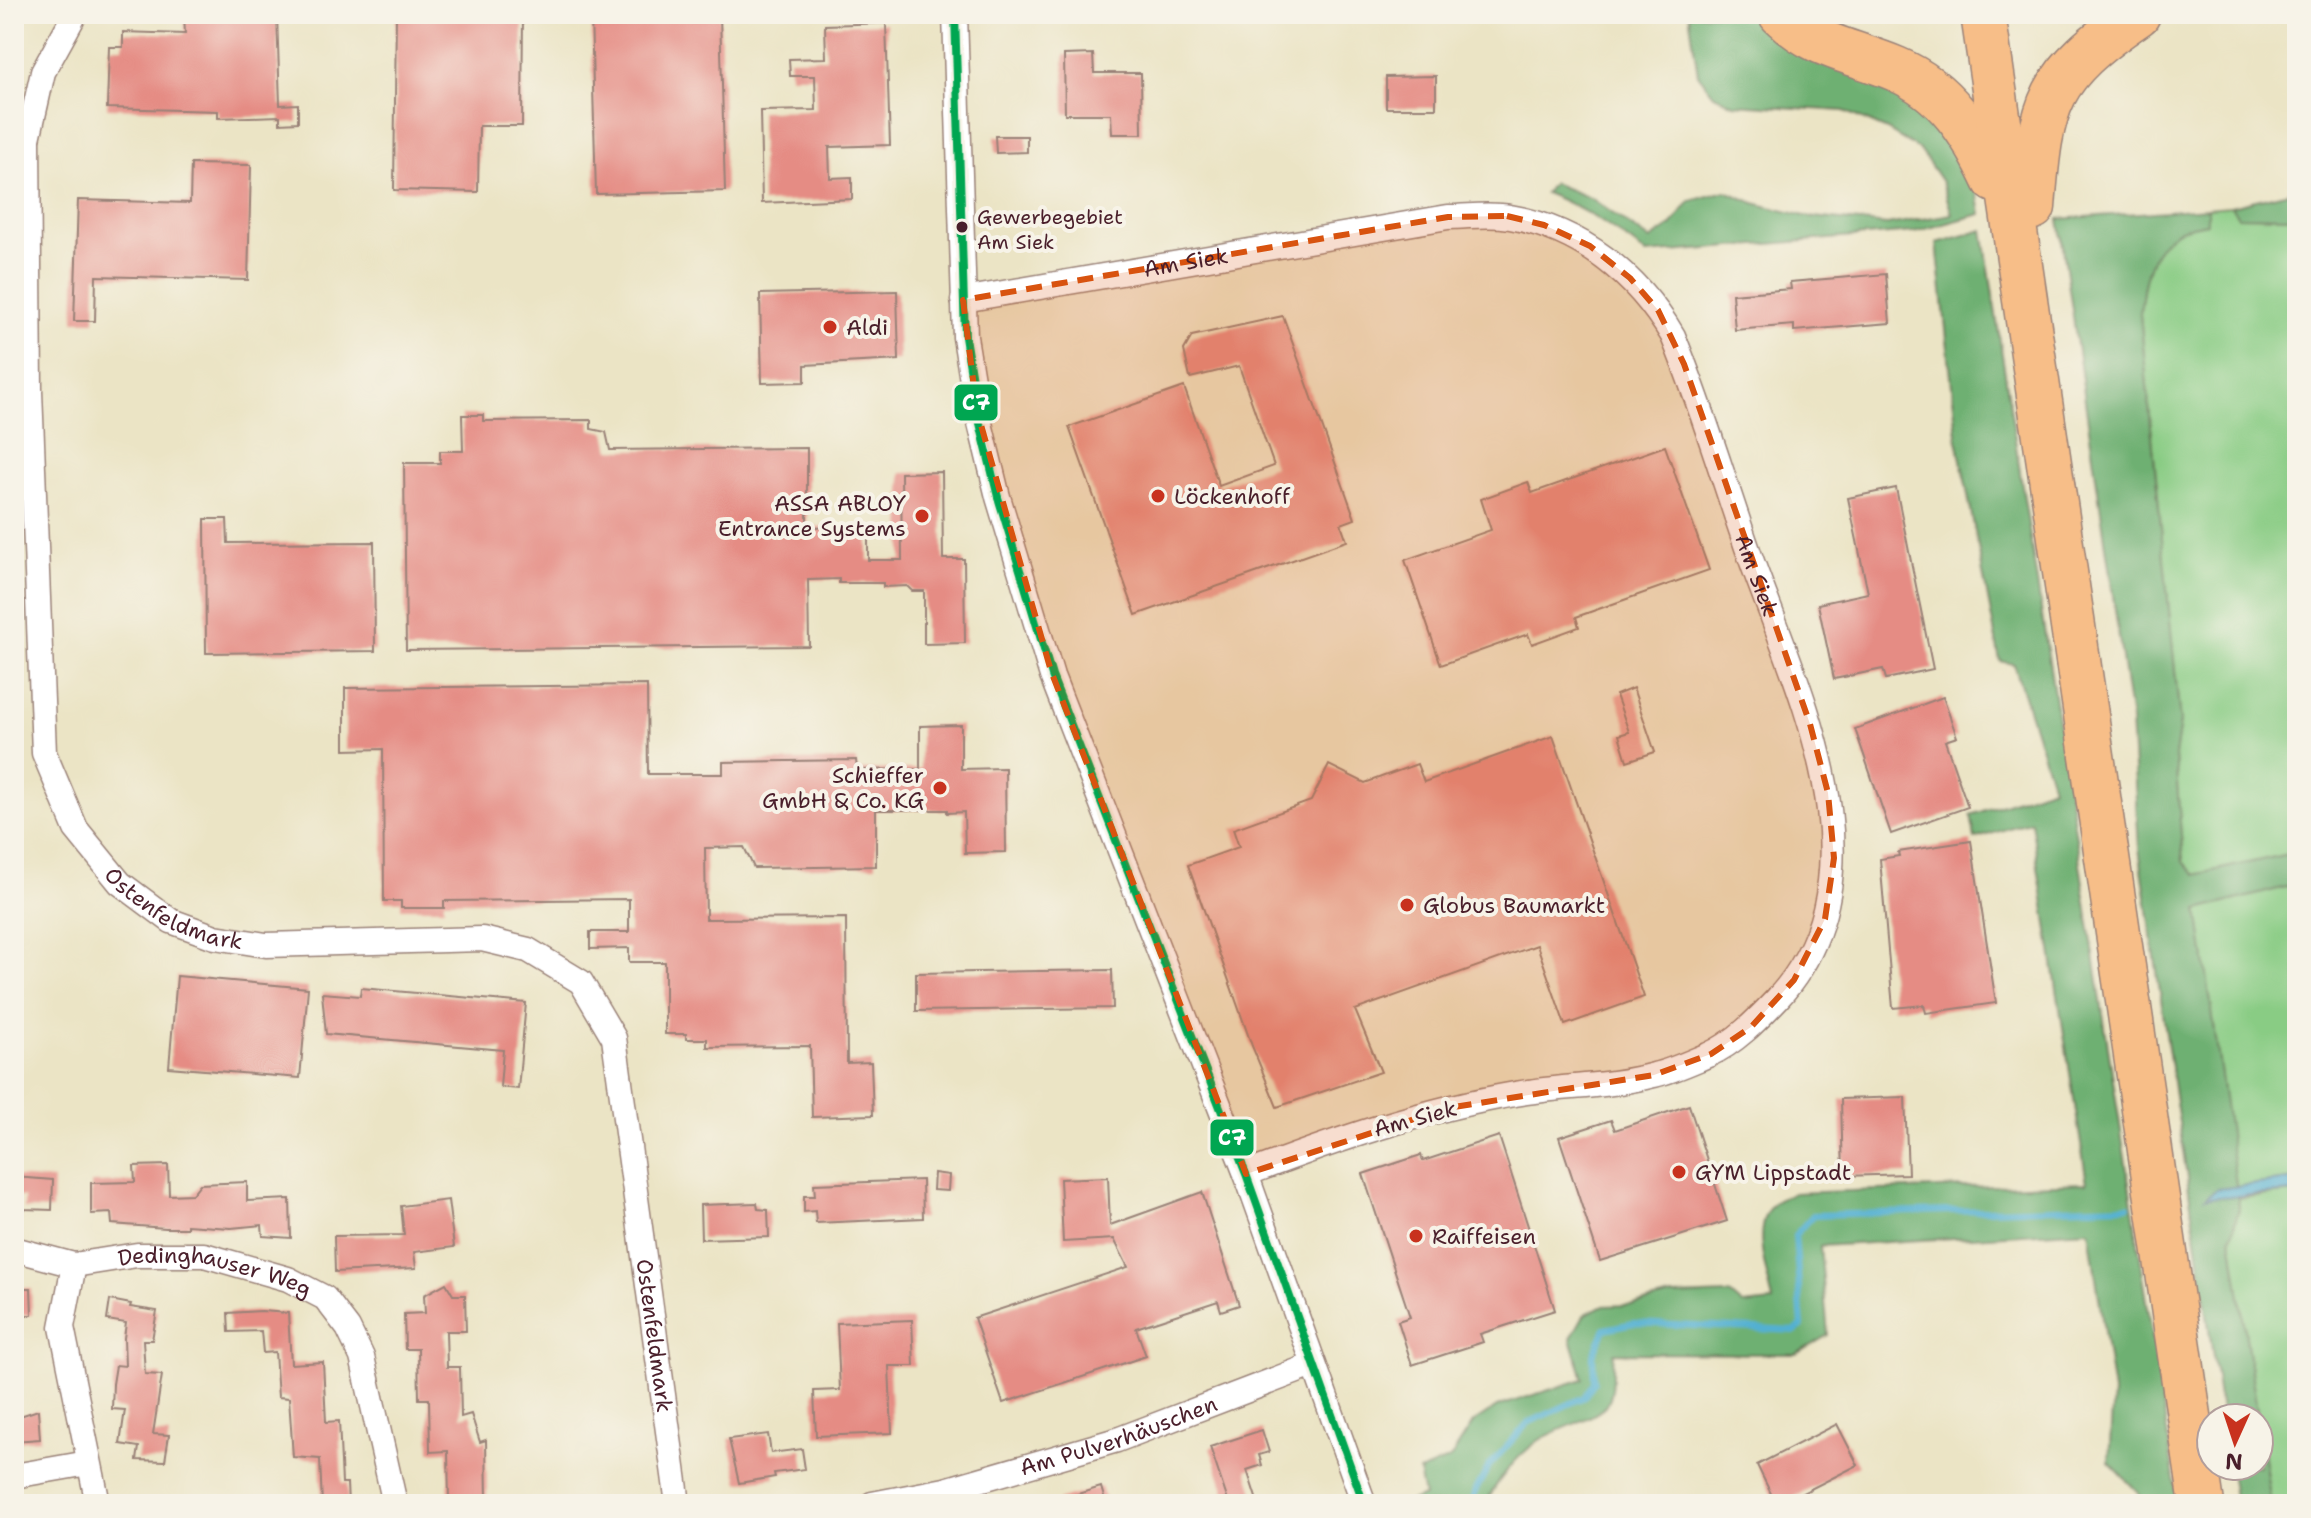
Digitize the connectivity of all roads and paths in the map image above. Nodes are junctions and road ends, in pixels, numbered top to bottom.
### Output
1 (75, 14) edge
2 (955, 14) edge
3 (1781, 14) edge
4 (1983, 14) edge
5 (2004, 14) edge
6 (2138, 14) edge
7 (2022, 217) junction
8 (963, 300) junction
9 (1246, 1174) junction
10 (14, 1249) edge
11 (74, 1265) junction
12 (1313, 1365) junction
13 (2207, 1402) edge
14 (88, 1463) junction
15 (14, 1476) edge
16 (2219, 1482) edge
17 (98, 1504) edge
18 (395, 1504) edge
19 (678, 1504) edge
20 (872, 1504) edge
21 (1364, 1504) edge
22 (2202, 1504) edge
23 (2222, 1504) edge

1 - 19 street, Ostenfeldmark
2 - 8 street
3 - 7 highway
4 - 7 highway
5 - 7 highway
6 - 7 highway
7 - 13 highway
7 - 22 highway
8 - 9 street
8 - 9 street, Am Siek
9 - 12 street
10 - 11 street, Dedinghauser Weg
11 - 14 street
11 - 18 street, Dedinghauser Weg
12 - 20 street, Am Pulverhäuschen
12 - 21 street
14 - 15 street
14 - 17 street
16 - 23 highway

